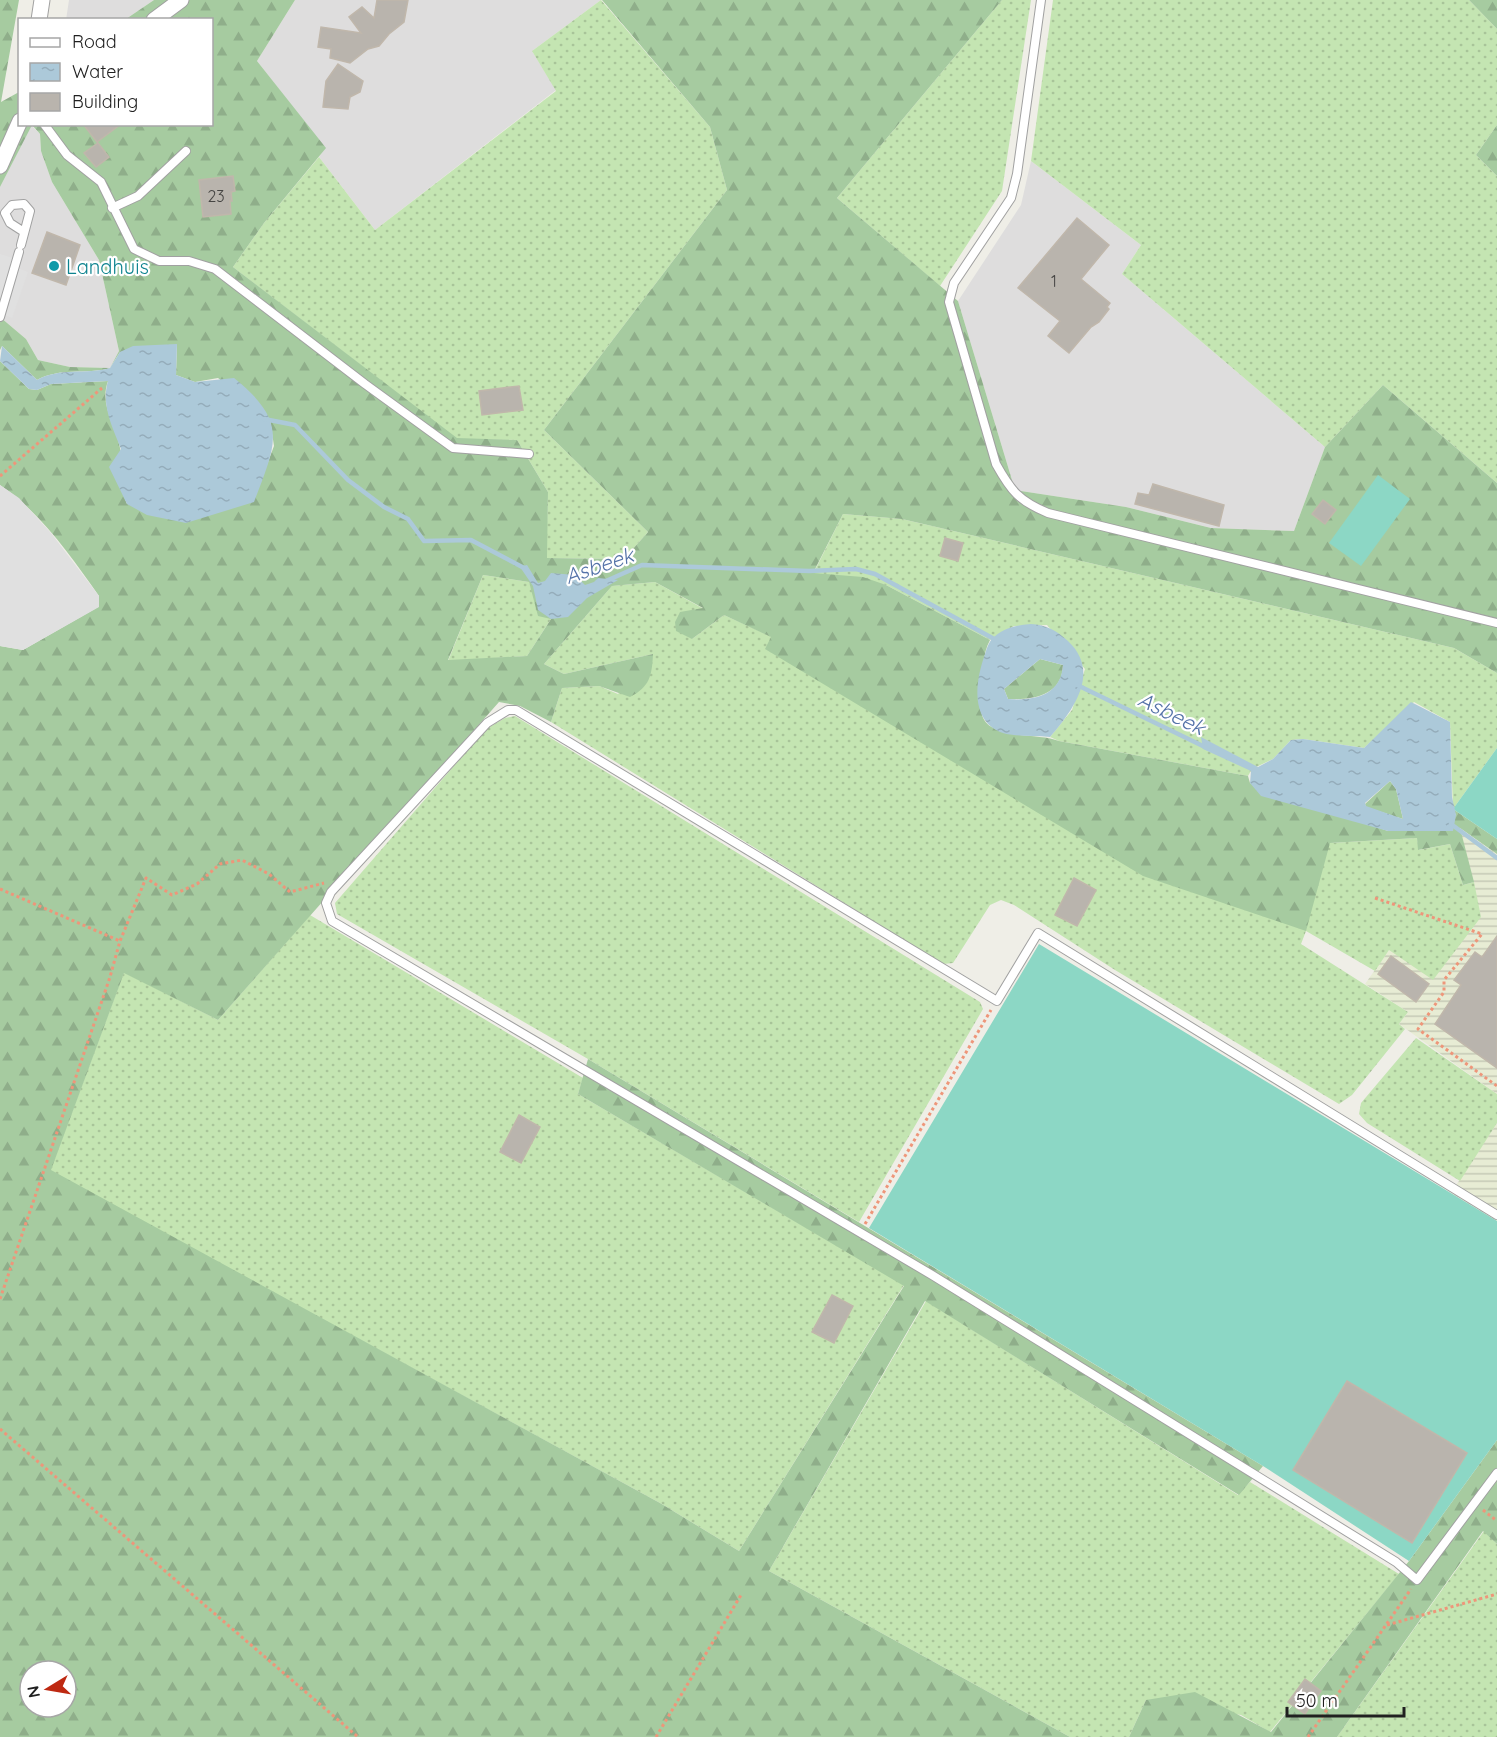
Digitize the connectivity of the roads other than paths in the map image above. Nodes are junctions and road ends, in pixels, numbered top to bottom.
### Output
1 (42, 0) edge
2 (181, 0) edge
3 (1041, 0) edge
4 (39, 18) edge
5 (157, 18) edge
6 (18, 126) edge
7 (45, 126) edge
8 (186, 151) dead end
9 (0, 166) edge
10 (112, 208) junction
11 (24, 232) dead end
12 (0, 317) edge
13 (529, 454) dead end
14 (1497, 623) edge
15 (1497, 1215) edge
16 (1497, 1473) edge

1 - 4 street
2 - 5 street
3 - 14 lane
6 - 9 street
7 - 10 lane
8 - 10 lane
10 - 13 lane
11 - 12 lane
15 - 16 lane

